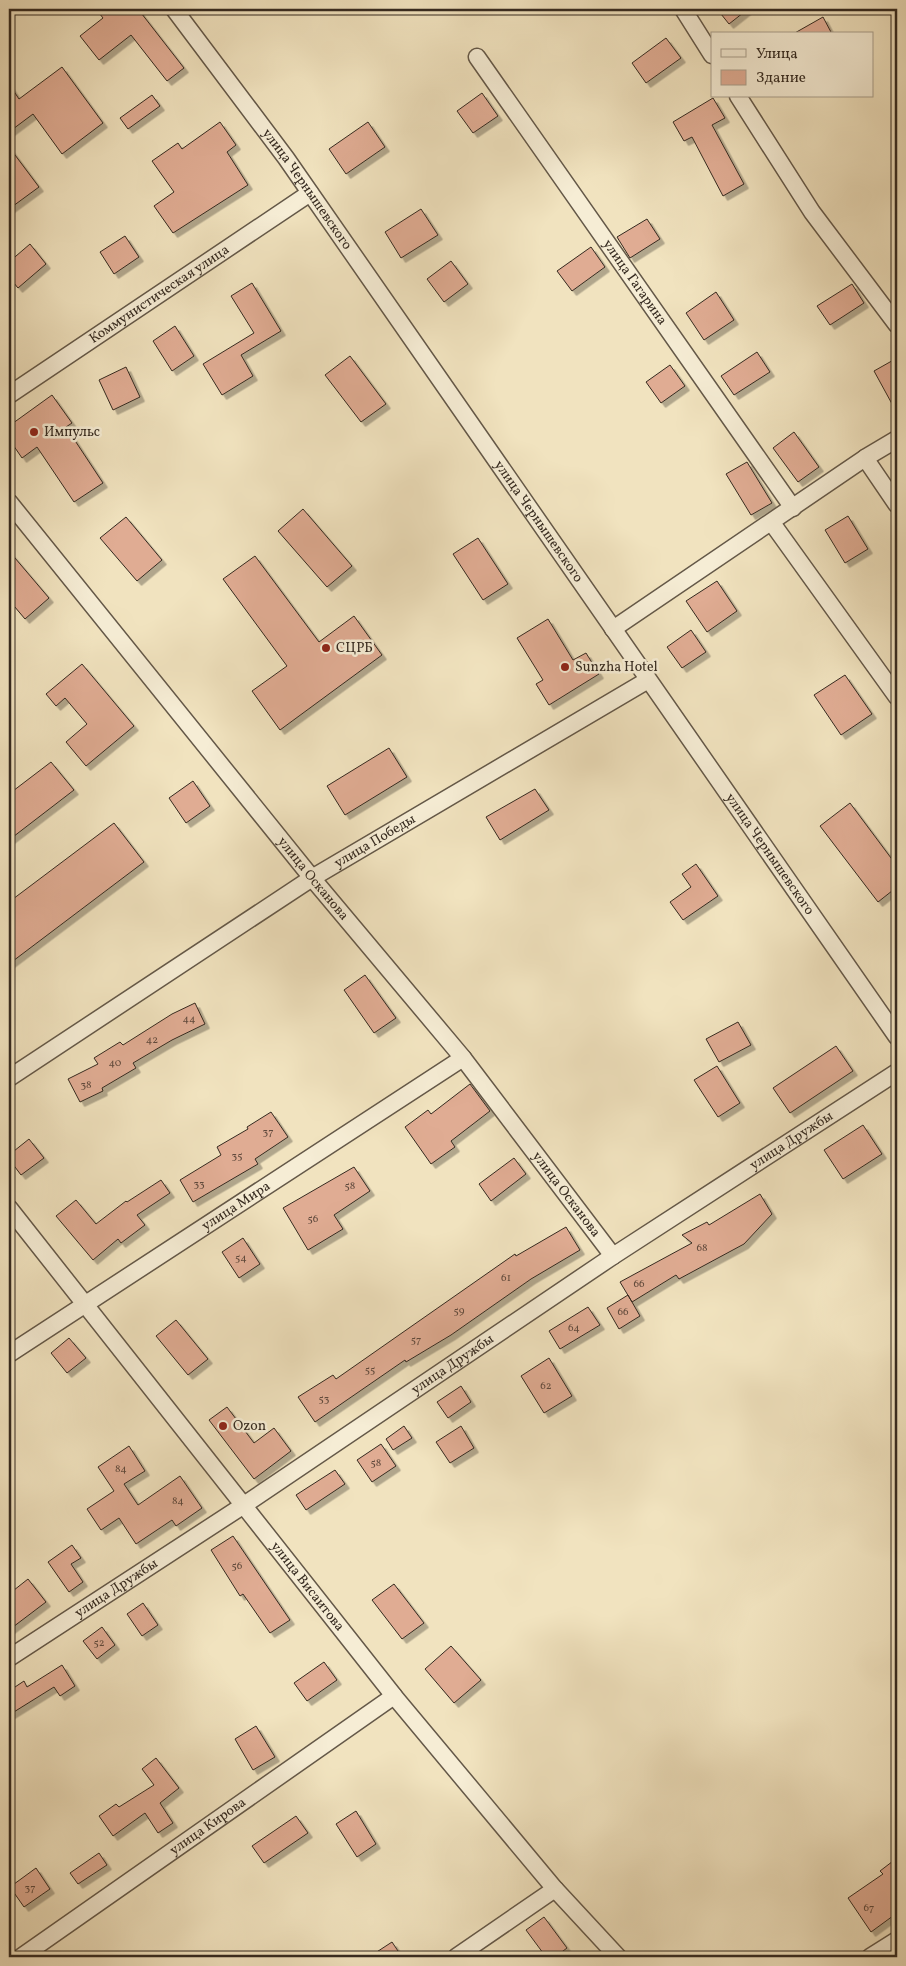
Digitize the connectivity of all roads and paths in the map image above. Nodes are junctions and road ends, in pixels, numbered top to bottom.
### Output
1 (174, 9) edge
2 (683, 9) edge
3 (711, 53) edge
4 (477, 57) dead end
5 (739, 98) edge
6 (310, 193) junction
7 (897, 325) edge
8 (9, 395) edge
9 (897, 438) edge
10 (865, 458) junction
11 (9, 502) edge
12 (897, 506) edge
13 (794, 508) junction
14 (772, 523) junction
15 (613, 629) junction
16 (648, 680) junction
17 (897, 697) edge
18 (312, 878) junction
19 (897, 1037) edge
20 (463, 1058) junction
21 (897, 1072) edge
22 (9, 1078) edge
23 (9, 1208) edge
24 (613, 1256) junction
25 (86, 1305) junction
26 (9, 1354) edge
27 (244, 1505) junction
28 (9, 1658) edge
29 (394, 1696) junction
30 (555, 1889) junction
31 (897, 1940) edge
32 (22, 1957) edge
33 (456, 1957) edge
34 (618, 1957) edge
35 (870, 1957) edge

1 - 6 street, улица Чернышевского
2 - 3 street
4 - 13 street, улица Гагарина
5 - 7 street
6 - 8 street, Коммунистическая улица
6 - 15 street, улица Чернышевского
9 - 10 street
10 - 12 street
10 - 13 street
11 - 18 street, улица Осканова
13 - 14 street
14 - 15 street
14 - 17 street
15 - 16 street, улица Чернышевского
16 - 18 street, улица Победы
16 - 19 street, улица Чернышевского
18 - 20 street, улица Осканова
18 - 22 street, улица Победы
20 - 24 street, улица Осканова
20 - 25 street, улица Мира
21 - 24 street, улица Дружбы
23 - 25 street, улица Висаитова
24 - 27 street, улица Дружбы
25 - 26 street, улица Мира
25 - 27 street, улица Висаитова
27 - 28 street, улица Дружбы
27 - 29 street, улица Висаитова
29 - 30 street, улица Висаитова
29 - 32 street, улица Кирова
30 - 33 street
30 - 34 street, улица Висаитова
31 - 35 street

